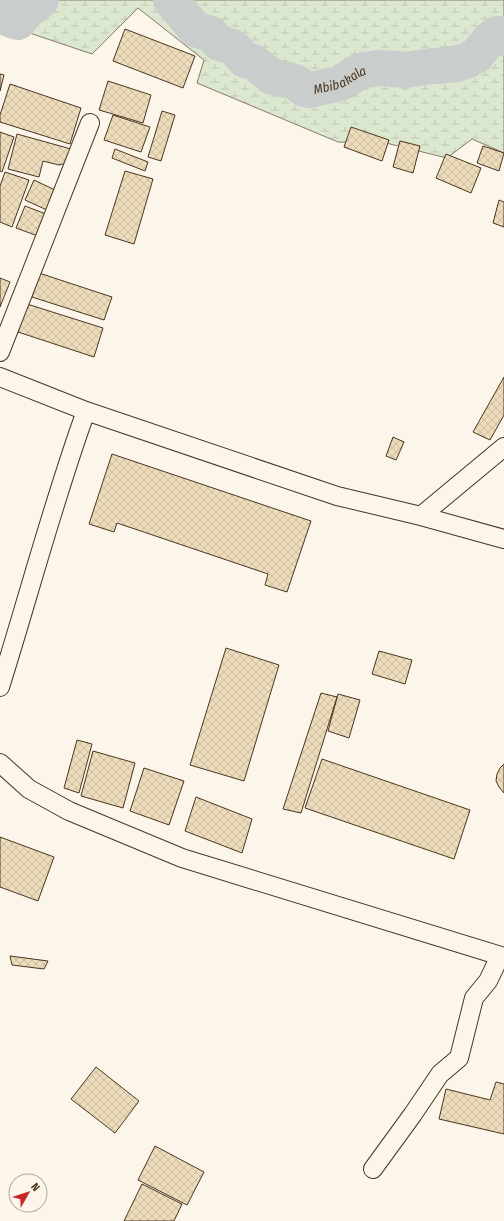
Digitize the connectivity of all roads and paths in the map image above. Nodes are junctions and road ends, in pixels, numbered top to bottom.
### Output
1 (90, 123) dead end
2 (0, 352) edge
3 (0, 377) edge
4 (86, 410) junction
5 (504, 447) edge
6 (421, 516) junction
7 (504, 539) edge
8 (0, 687) edge
9 (0, 763) edge
10 (502, 956) edge
11 (372, 1169) dead end

1 - 2 street
3 - 4 street
4 - 6 street
4 - 8 street
5 - 6 street
6 - 7 street
9 - 10 street
10 - 11 street

